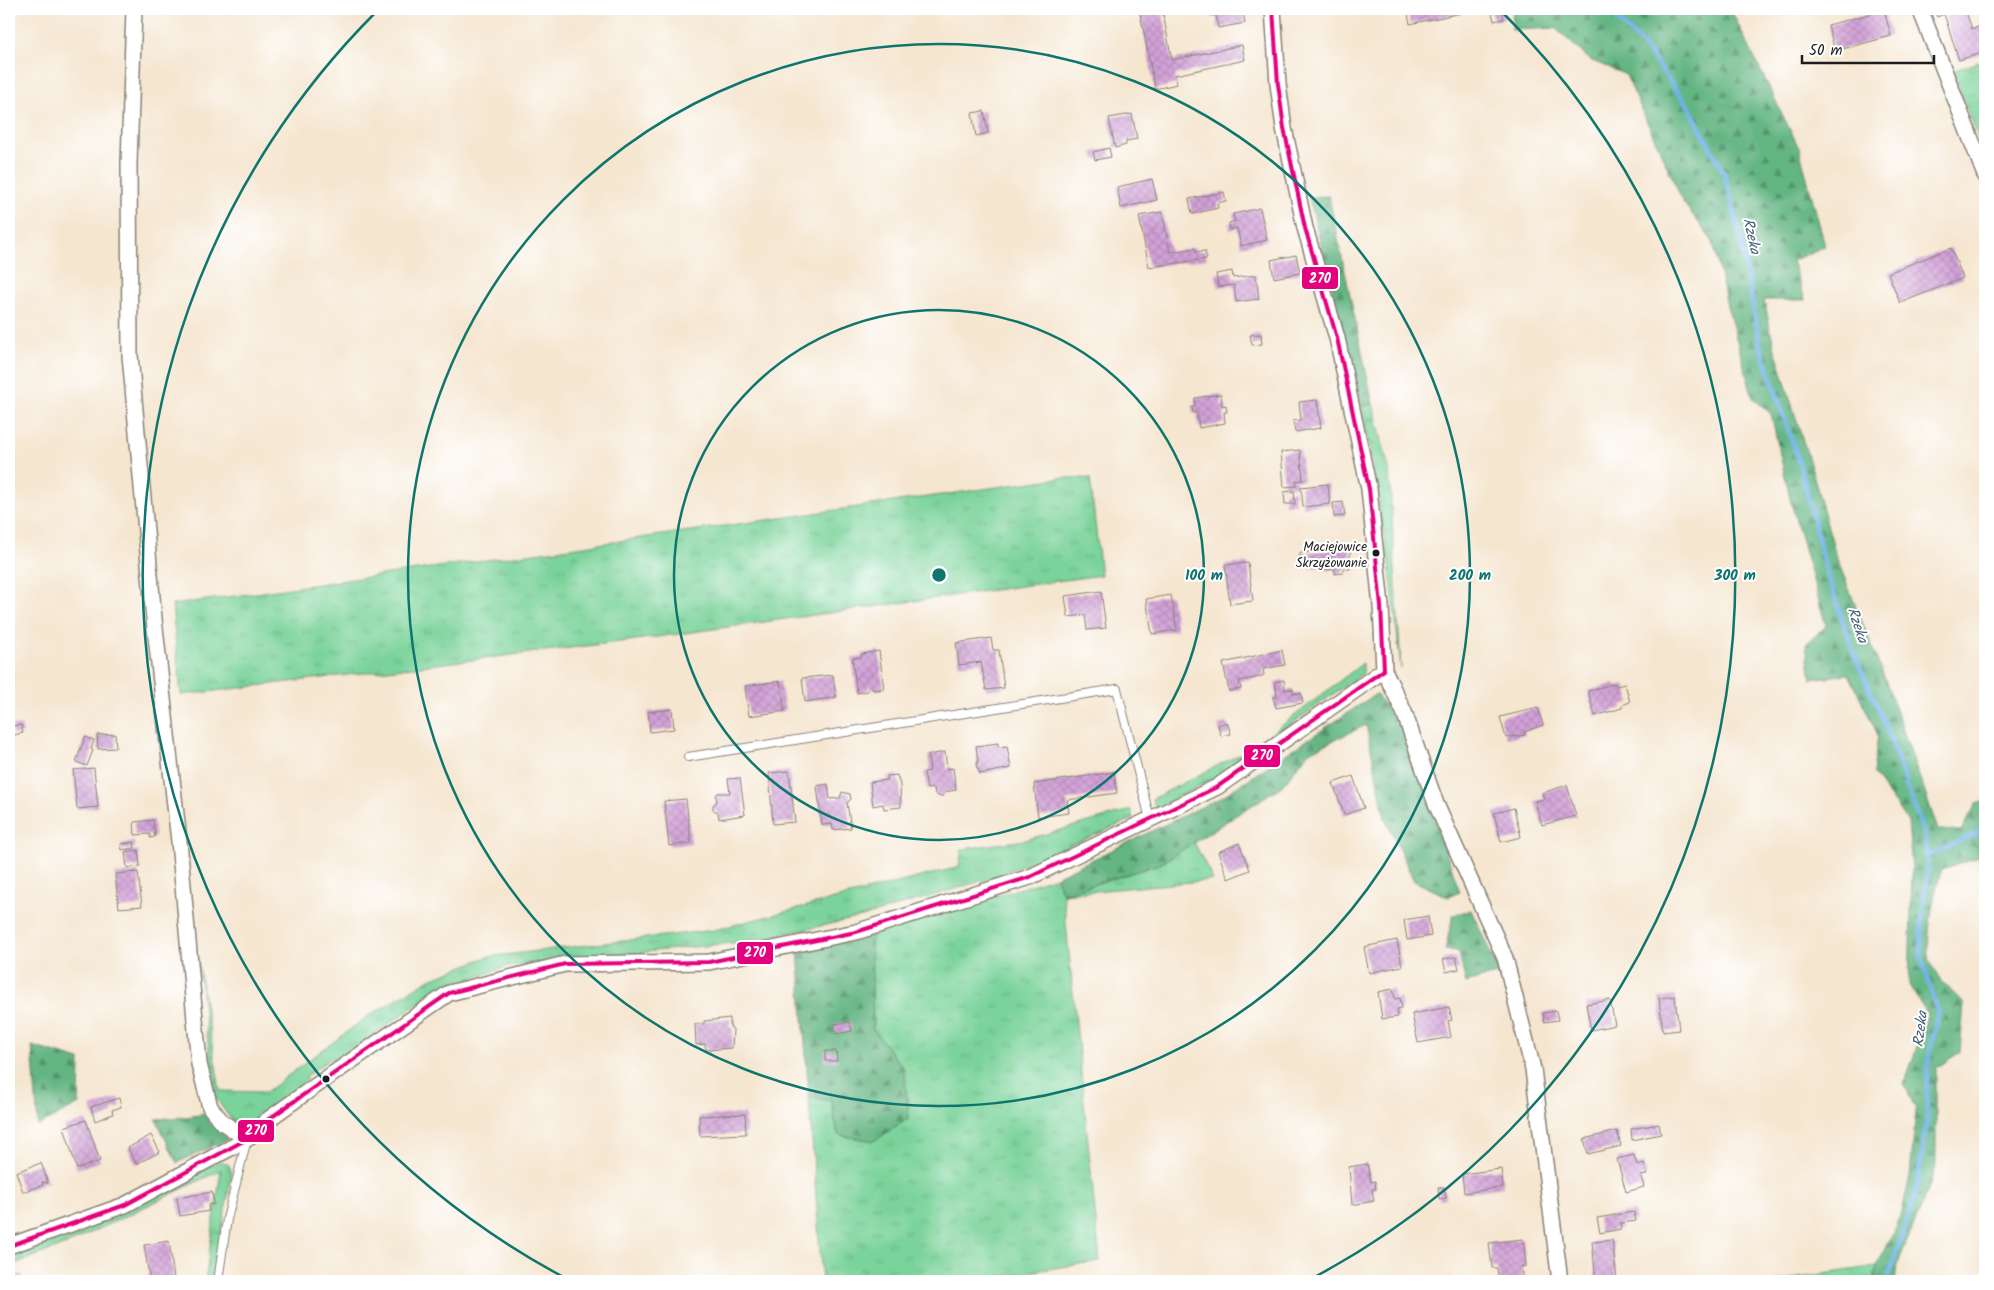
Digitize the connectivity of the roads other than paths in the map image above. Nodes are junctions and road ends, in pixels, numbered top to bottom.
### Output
1 (134, 9) edge
2 (1272, 9) edge
3 (1920, 9) edge
4 (1985, 175) edge
5 (1384, 670) junction
6 (688, 757) dead end
7 (1150, 818) junction
8 (247, 1140) junction
9 (9, 1246) edge
10 (218, 1281) edge
11 (1560, 1281) edge

1 - 8 street
2 - 5 street
3 - 4 street
5 - 7 street
5 - 11 street
6 - 7 lane
7 - 8 street
8 - 9 street
8 - 10 lane

